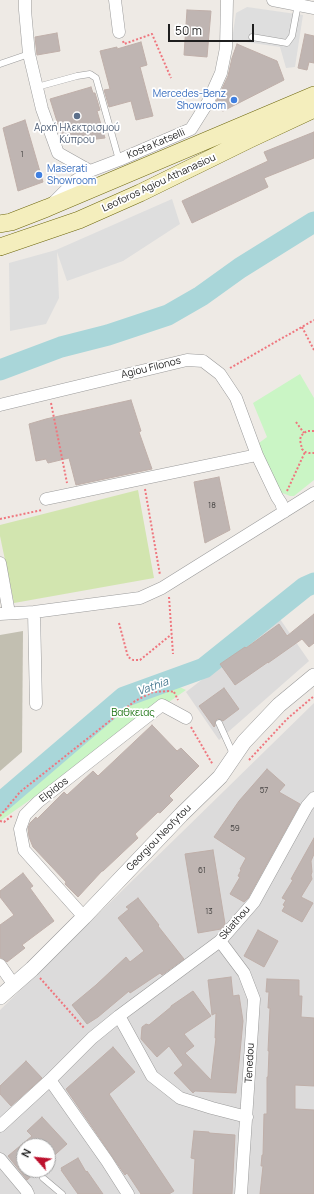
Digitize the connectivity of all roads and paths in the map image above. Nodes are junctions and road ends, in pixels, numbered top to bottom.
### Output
1 (25, 0) edge
2 (115, 0) edge
3 (226, 0) edge
4 (274, 0) edge
5 (298, 4) junction
6 (314, 8) edge
7 (119, 32) joint
8 (252, 37) dead end
9 (29, 54) junction
10 (0, 64) edge
11 (171, 78) dead end
12 (37, 87) junction
13 (314, 95) edge
14 (314, 109) edge
15 (119, 160) junction
16 (90, 171) junction
17 (47, 208) junction
18 (0, 224) edge
19 (0, 247) edge
20 (314, 320) edge
21 (302, 327) junction
22 (314, 350) edge
23 (220, 374) junction
24 (49, 393) junction
25 (0, 405) edge
26 (296, 422) dead end
27 (314, 431) edge
28 (304, 433) junction
29 (305, 452) junction
30 (314, 453) edge
31 (258, 455) junction
32 (143, 479) junction
33 (314, 493) edge
34 (69, 494) junction
35 (46, 499) joint
36 (283, 508) junction
37 (0, 519) edge
38 (0, 563) edge
39 (165, 587) junction
40 (34, 612) junction
41 (4, 614) edge
42 (119, 623) dead end
43 (172, 634) junction
44 (173, 654) dead end
45 (314, 676) edge
46 (174, 692) dead end
47 (36, 704) dead end
48 (186, 718) joint
49 (219, 723) dead end
50 (234, 756) junction
51 (220, 777) junction
52 (314, 798) edge
53 (0, 816) edge
54 (0, 821) edge
55 (4, 822) dead end
56 (84, 917) junction
57 (220, 941) junction
58 (0, 965) edge
59 (32, 969) junction
60 (14, 985) junction
61 (0, 997) edge
62 (119, 1016) junction
63 (92, 1038) junction
64 (50, 1080) junction
65 (247, 1117) junction
66 (0, 1126) edge
67 (0, 1160) edge
68 (43, 1178) dead end
69 (28, 1194) edge
70 (62, 1194) edge
71 (128, 1194) edge
72 (241, 1194) edge

1 - 9 street
2 - 7 street
3 - 15 street, Kosta Katselli
4 - 5 street
5 - 6 street
5 - 8 lane
7 - 11 path
9 - 10 lane
9 - 12 street
12 - 15 lane
12 - 16 street
13 - 17 main road, Leoforos Agiou Athanasiou
14 - 19 main road, Leoforos Agiou Athanasiou
15 - 16 street, Kosta Katselli
16 - 17 street, Kosta Katselli
17 - 18 main road, Leoforos Agiou Athanasiou
20 - 21 path
21 - 22 path
21 - 23 path
23 - 24 street, Agiou Filonos
23 - 31 street, Agiou Filonos
24 - 25 street, Agiou Filonos
24 - 34 path
26 - 28 path
27 - 28 path
28 - 29 path
29 - 30 path
29 - 36 path
31 - 32 street
31 - 36 street, Agiou Filonos
32 - 34 street
32 - 39 path
33 - 36 street
34 - 35 street
35 - 37 path
36 - 39 street
38 - 41 street
39 - 40 street
39 - 43 path
40 - 41 street
40 - 47 street
42 - 43 path
43 - 44 path
45 - 50 street, Georgiou Neofytou
46 - 53 path
48 - 51 path
48 - 56 street, Elpidos
49 - 50 lane
50 - 51 street, Georgiou Neofytou
51 - 56 street, Georgiou Neofytou
52 - 57 street, Skiathou
54 - 55 path
56 - 59 street, Georgiou Neofytou
57 - 62 street, Skiathou
57 - 65 street, Tenedou
58 - 60 street
59 - 60 street, Georgiou Neofytou
59 - 63 path
60 - 61 street, Georgiou Neofytou
62 - 63 street, Skiathou
62 - 65 street
63 - 64 street, Skiathou
64 - 66 street, Skiathou
64 - 71 street
65 - 72 street, Tenedou
67 - 69 street
68 - 70 lane

